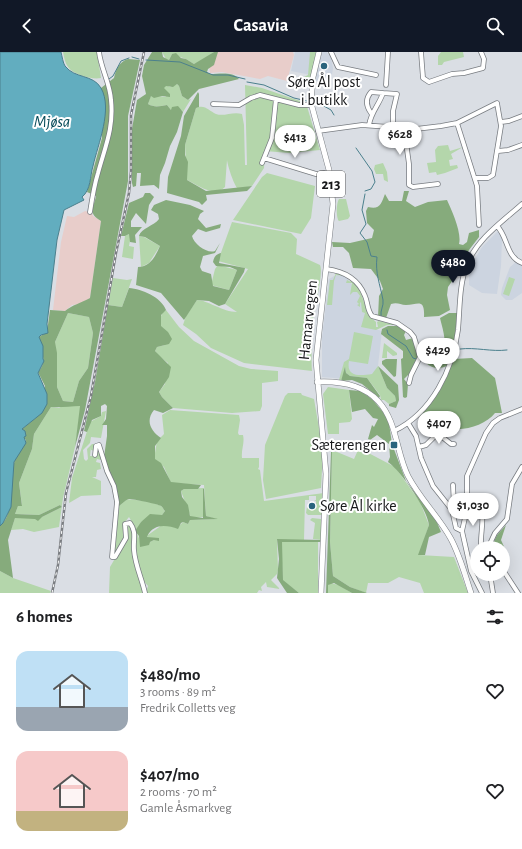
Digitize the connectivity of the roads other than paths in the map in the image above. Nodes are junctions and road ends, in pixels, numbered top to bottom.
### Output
1 (99, 52) edge
2 (319, 52) edge
3 (331, 52) edge
4 (388, 52) edge
5 (421, 52) edge
6 (480, 52) edge
7 (376, 75) dead end
8 (386, 85) dead end
9 (383, 93) junction
10 (276, 99) junction
11 (213, 104) dead end
12 (311, 105) junction
13 (371, 113) junction
14 (522, 116) edge
15 (501, 122) junction
16 (457, 123) junction
17 (369, 125) junction
18 (393, 127) junction
19 (404, 128) junction
20 (318, 131) junction
21 (522, 145) edge
22 (498, 150) junction
23 (324, 173) dead end
24 (475, 178) junction
25 (438, 184) dead end
26 (522, 204) edge
27 (90, 212) dead end
28 (479, 225) dead end
29 (497, 226) junction
30 (522, 263) edge
31 (326, 269) junction
32 (409, 383) dead end
33 (317, 385) junction
34 (522, 409) edge
35 (408, 423) junction
36 (393, 428) junction
37 (454, 444) dead end
38 (419, 447) junction
39 (95, 455) dead end
40 (522, 467) edge
41 (453, 485) dead end
42 (481, 504) dead end
43 (452, 510) junction
44 (462, 530) junction
45 (481, 541) edge
46 (491, 541) edge
47 (491, 581) edge
48 (510, 581) edge
49 (145, 593) edge
50 (321, 593) edge
51 (471, 593) edge
52 (482, 593) edge
53 (493, 593) edge
54 (518, 593) edge

1 - 27 street
2 - 12 main road, Hamarvegen / 213
3 - 7 street
4 - 8 street
5 - 6 street
9 - 13 street
9 - 13 street
9 - 18 street
10 - 11 street
10 - 12 street
10 - 23 street
12 - 20 main road, Hamarvegen / 213
13 - 17 street
14 - 15 street
15 - 16 street
15 - 22 street
16 - 19 street
16 - 24 street
17 - 18 street
17 - 20 street
18 - 19 street
19 - 25 street
20 - 31 main road, Hamarvegen / 213
21 - 22 street
22 - 24 street
24 - 28 street
26 - 29 street
29 - 30 street
29 - 35 street
31 - 32 street
31 - 33 main road, Hamarvegen / 213
33 - 36 main road
33 - 50 main road, Hamarvegen / 213
34 - 44 street
35 - 36 street
35 - 38 street
36 - 51 main road
37 - 38 street
38 - 43 street
39 - 49 street
40 - 46 street
41 - 43 street
42 - 45 street
43 - 44 street
44 - 52 street
47 - 53 street
48 - 54 street

